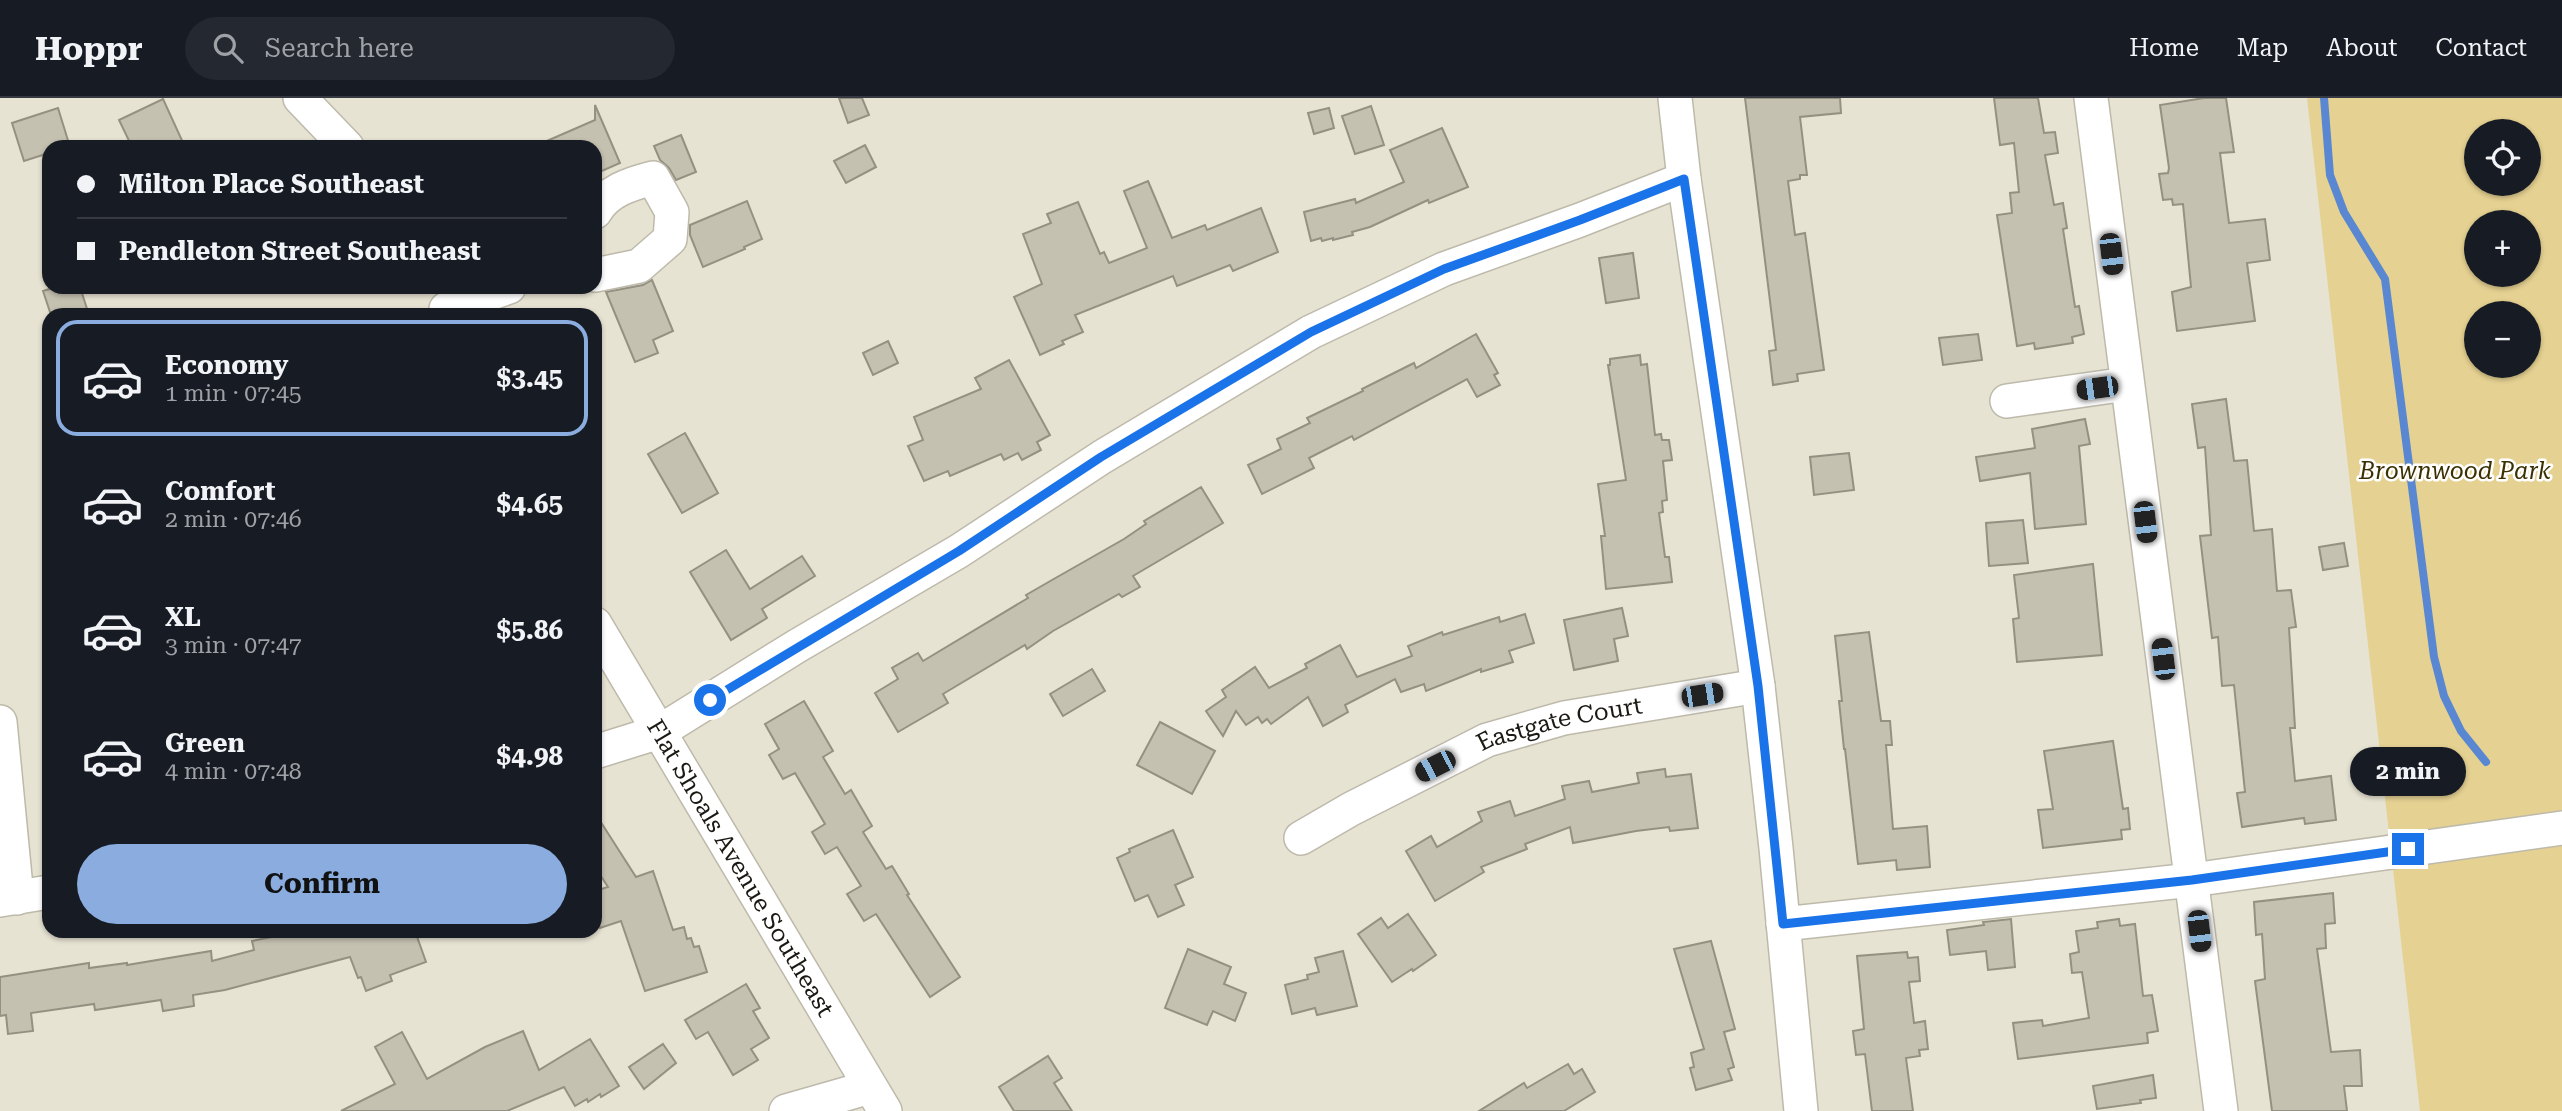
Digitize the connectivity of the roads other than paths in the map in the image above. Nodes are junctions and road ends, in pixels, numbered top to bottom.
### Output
1 (300, 98) edge
2 (1675, 98) edge
3 (2091, 98) edge
4 (340, 140) edge
5 (1684, 179) junction
6 (602, 200) edge
7 (602, 274) edge
8 (482, 294) edge
9 (444, 304) edge
10 (2127, 384) junction
11 (2007, 401) dead end
12 (602, 636) edge
13 (1758, 686) junction
14 (0, 723) edge
15 (659, 732) junction
16 (602, 750) edge
17 (2562, 828) edge
18 (1301, 838) dead end
19 (2192, 880) junction
20 (22, 897) edge
21 (1783, 924) junction
22 (878, 1099) edge
23 (786, 1111) edge
24 (1801, 1111) edge
25 (2221, 1111) edge

1 - 4 street
2 - 5 street
3 - 10 street
5 - 13 street
5 - 15 street
6 - 7 street
8 - 9 street
10 - 11 street
10 - 19 street
12 - 15 street, Flat Shoals Avenue Southeast
13 - 18 street, Eastgate Court
13 - 21 street
14 - 20 street
15 - 16 street
15 - 22 street, Flat Shoals Avenue Southeast
17 - 19 street
19 - 21 street
19 - 25 street
21 - 24 street
22 - 23 street

